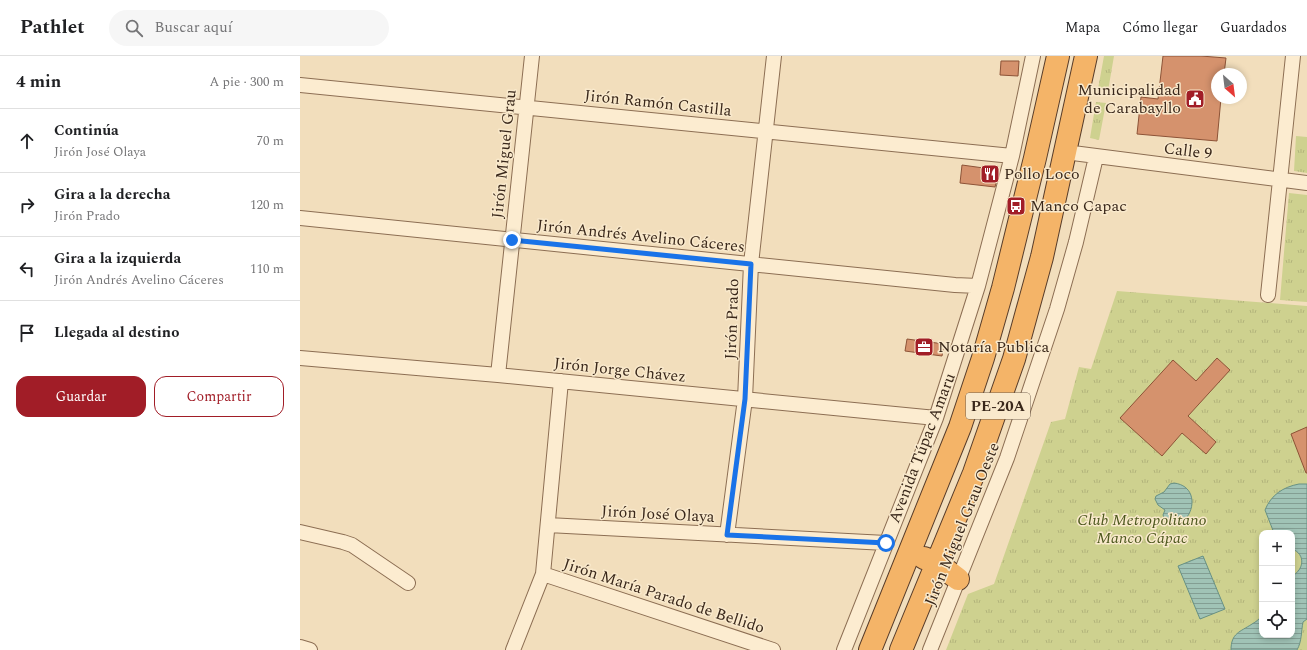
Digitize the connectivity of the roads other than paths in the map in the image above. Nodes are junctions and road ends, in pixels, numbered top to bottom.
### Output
1 (532, 56) edge
2 (774, 56) edge
3 (1033, 56) edge
4 (1058, 56) edge
5 (1086, 56) edge
6 (1293, 56) edge
7 (300, 85) edge
8 (526, 108) junction
9 (766, 131) junction
10 (1065, 152) junction
11 (1012, 156) junction
12 (1096, 157) junction
13 (1280, 180) junction
14 (1307, 183) edge
15 (300, 218) edge
16 (512, 240) junction
17 (751, 264) junction
18 (978, 286) junction
19 (1268, 295) dead end
20 (300, 358) edge
21 (498, 375) junction
22 (561, 381) junction
23 (745, 399) junction
24 (936, 418) junction
25 (548, 525) junction
26 (300, 532) edge
27 (727, 535) junction
28 (886, 543) junction
29 (910, 553) junction
30 (937, 563) junction
31 (543, 574) junction
32 (958, 579) junction
33 (408, 583) dead end
34 (300, 647) edge
35 (310, 650) edge
36 (513, 650) edge
37 (773, 650) edge
38 (844, 650) edge
39 (870, 650) edge
40 (901, 650) edge
41 (930, 650) edge

1 - 8 street, Jirón Miguel Grau
2 - 9 street, Jirón Prado
3 - 11 street, Avenida Túpac Amaru
4 - 29 highway, Avenida Túpac Amaru / PE-20A
5 - 10 highway, PE-20A
6 - 13 street
7 - 8 street, Jirón Ramón Castilla
8 - 9 street, Jirón Ramón Castilla
8 - 16 street, Jirón Miguel Grau
9 - 11 street, Jirón Ramón Castilla
9 - 17 street, Jirón Prado
10 - 12 street, Calle 9
10 - 30 highway, PE-20A
11 - 18 street, Avenida Túpac Amaru
12 - 13 street, Calle 9
12 - 32 street, Jirón Miguel Grau Oeste
13 - 14 street, Calle 9
13 - 19 street
15 - 16 street, Jirón Andrés Avelino Cáceres
16 - 17 street, Jirón Andrés Avelino Cáceres
16 - 21 street, Jirón Miguel Grau
17 - 18 street, Jirón Andrés Avelino Cáceres
17 - 23 street, Jirón Prado
18 - 24 street, Avenida Túpac Amaru
20 - 21 street, Jirón Jorge Chávez
21 - 22 street, Jirón Jorge Chávez
22 - 23 street, Jirón Jorge Chávez
22 - 25 street
23 - 24 street, Jirón Jorge Chávez
23 - 27 street, Jirón Prado
24 - 28 street, Avenida Túpac Amaru
25 - 27 street, Jirón José Olaya
25 - 31 street
26 - 33 street
27 - 28 street, Jirón José Olaya
28 - 38 street, Avenida Túpac Amaru
29 - 30 highway
29 - 39 highway, Avenida Túpac Amaru / PE-20A
30 - 32 highway
30 - 40 highway, PE-20A
31 - 36 street
31 - 37 street, Jirón María Parado de Bellido
32 - 41 street, Jirón Miguel Grau Oeste
34 - 35 street

